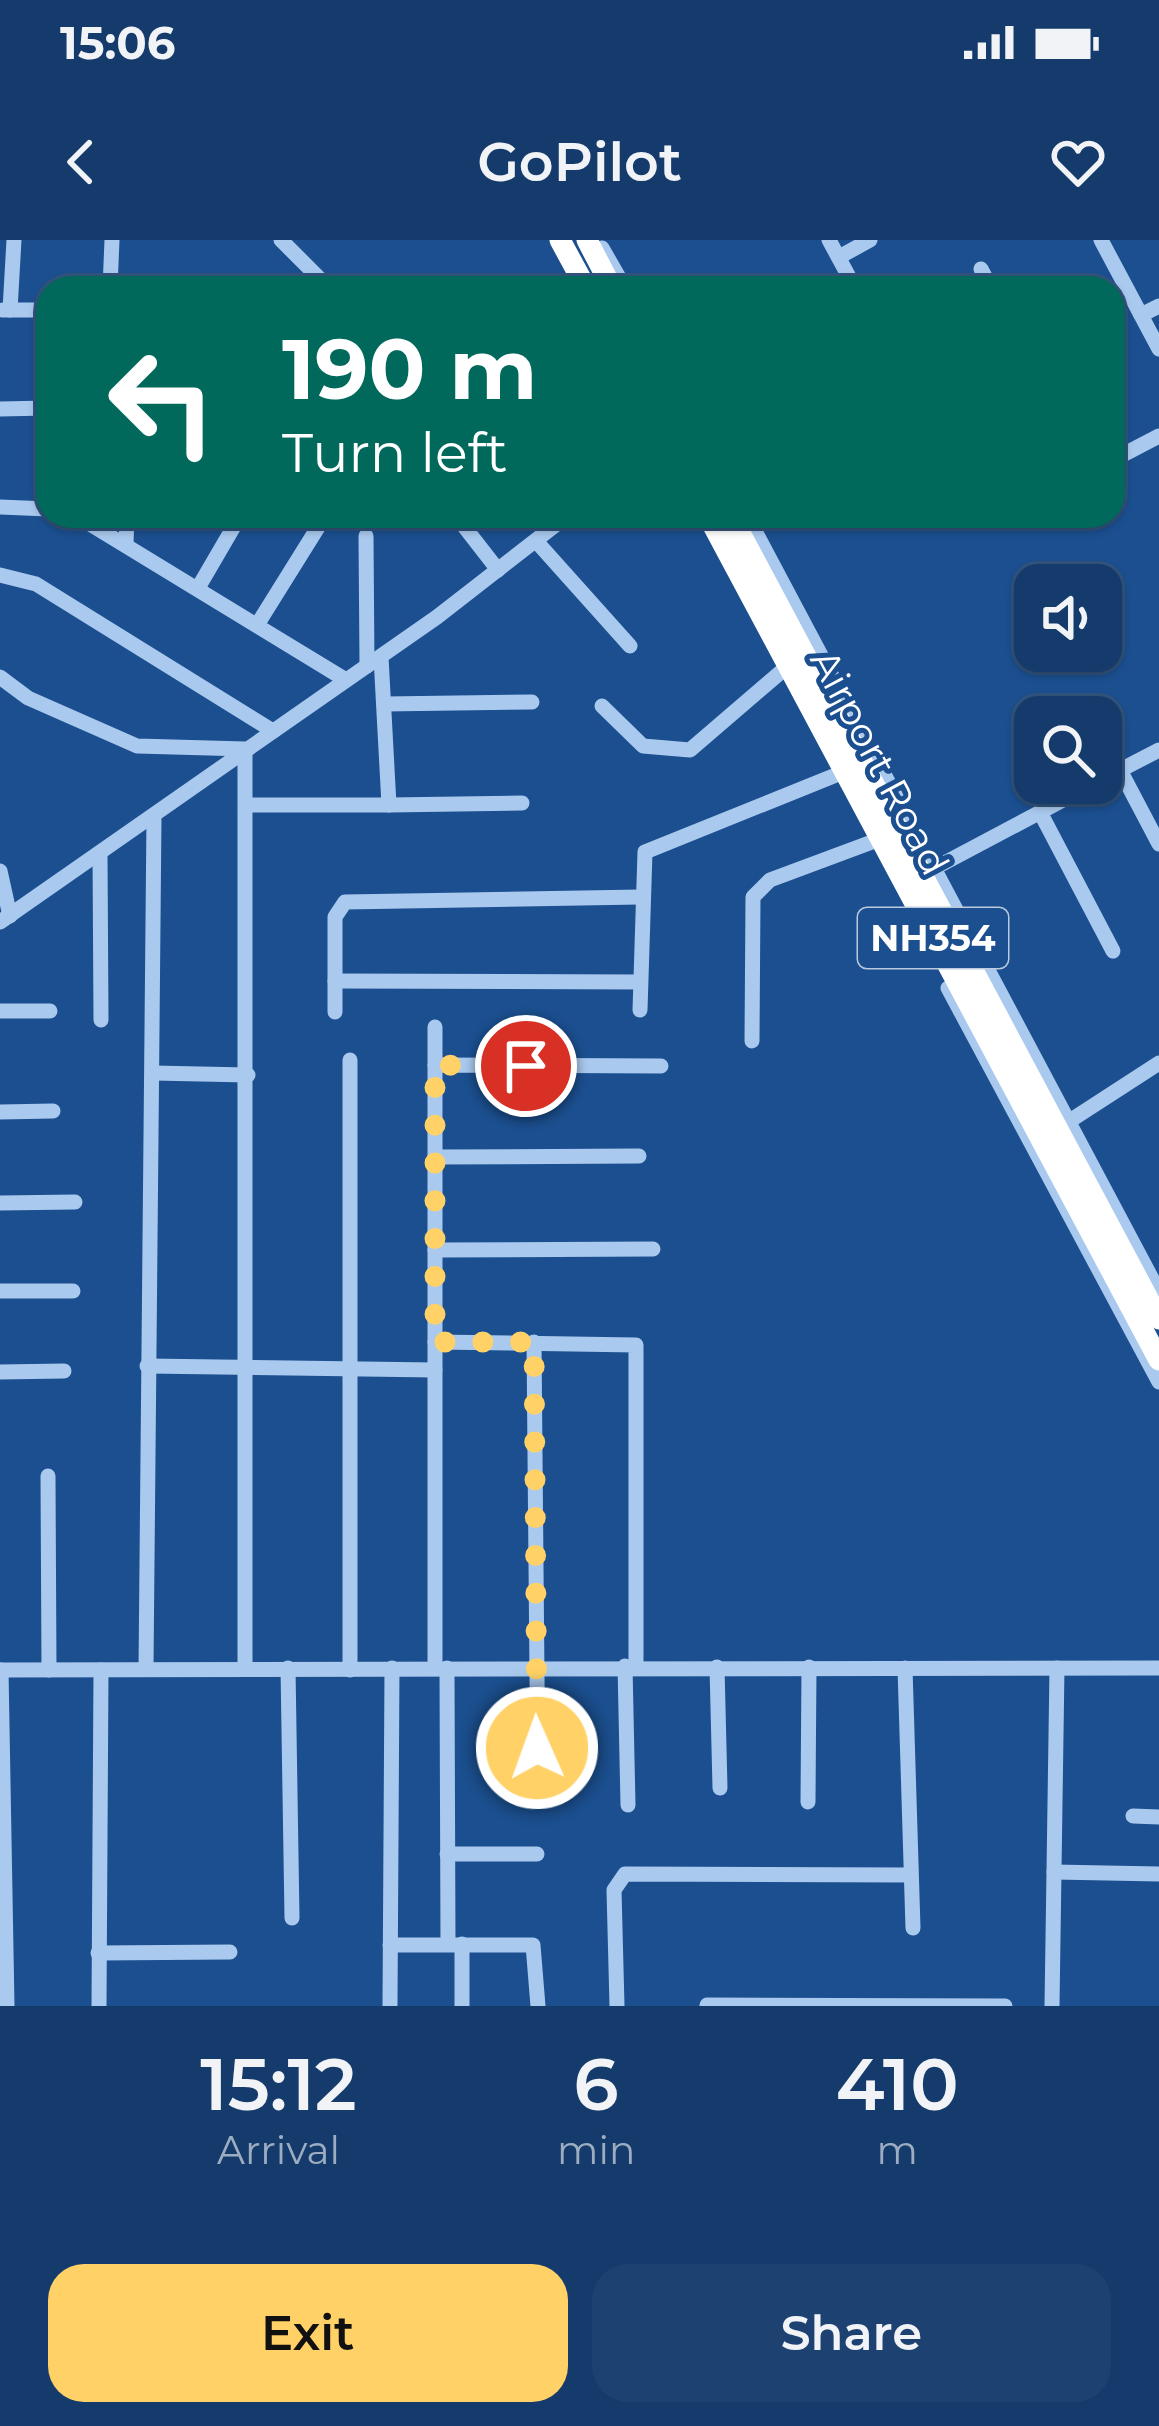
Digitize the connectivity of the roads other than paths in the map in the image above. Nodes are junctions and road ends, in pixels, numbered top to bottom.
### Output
1 (14, 240) edge
2 (112, 240) edge
3 (281, 240) edge
4 (550, 240) edge
5 (560, 240) edge
6 (829, 240) edge
7 (870, 240) edge
8 (1102, 240) edge
9 (597, 248) edge
10 (839, 257) junction
11 (981, 269) dead end
12 (110, 276) edge
13 (317, 276) edge
14 (571, 276) edge
15 (573, 276) edge
16 (581, 276) edge
17 (608, 276) edge
18 (617, 276) edge
19 (849, 276) edge
20 (985, 276) edge
21 (1121, 276) edge
22 (1125, 284) edge
23 (1159, 306) edge
24 (5, 310) edge
25 (36, 310) edge
26 (1141, 315) junction
27 (1159, 349) edge
28 (36, 408) edge
29 (0, 409) edge
30 (1159, 436) edge
31 (1125, 454) edge
32 (0, 507) edge
33 (36, 508) edge
34 (98, 528) edge
35 (127, 528) edge
36 (233, 528) edge
37 (318, 528) edge
38 (465, 528) edge
39 (553, 528) edge
40 (709, 528) edge
41 (709, 528) edge
42 (738, 528) edge
43 (753, 528) edge
44 (366, 536) dead end
45 (536, 542) junction
46 (127, 544) junction
47 (499, 571) junction
48 (0, 575) edge
49 (198, 588) junction
50 (257, 625) junction
51 (630, 646) dead end
52 (374, 661) junction
53 (782, 671) junction
54 (0, 677) edge
55 (346, 680) junction
56 (532, 702) dead end
57 (384, 704) junction
58 (602, 706) dead end
59 (273, 731) junction
60 (245, 749) junction
61 (1159, 750) edge
62 (1122, 769) edge
63 (1122, 774) edge
64 (836, 775) junction
65 (522, 803) dead end
66 (1055, 804) edge
67 (246, 805) junction
68 (389, 805) junction
69 (1040, 812) junction
70 (154, 816) junction
71 (872, 842) junction
72 (1159, 844) edge
73 (100, 853) junction
74 (0, 872) edge
75 (928, 872) junction
76 (640, 897) junction
77 (5, 919) edge
78 (1113, 951) dead end
79 (335, 981) junction
80 (640, 982) junction
81 (50, 1010) dead end
82 (640, 1010) dead end
83 (0, 1011) edge
84 (335, 1012) dead end
85 (101, 1020) dead end
86 (435, 1027) dead end
87 (752, 1041) dead end
88 (350, 1060) dead end
89 (1159, 1063) edge
90 (435, 1065) junction
91 (662, 1066) dead end
92 (153, 1073) junction
93 (248, 1075) junction
94 (53, 1111) dead end
95 (0, 1112) edge
96 (1068, 1122) junction
97 (639, 1156) dead end
98 (435, 1157) junction
99 (76, 1202) dead end
100 (0, 1203) edge
101 (653, 1249) dead end
102 (435, 1250) junction
103 (73, 1291) dead end
104 (0, 1292) edge
105 (1159, 1292) edge
106 (1159, 1319) edge
107 (435, 1342) junction
108 (534, 1342) junction
109 (1159, 1360) edge
110 (147, 1366) junction
111 (248, 1369) junction
112 (349, 1369) junction
113 (64, 1370) dead end
114 (435, 1370) junction
115 (0, 1372) edge
116 (1159, 1382) edge
117 (48, 1476) dead end
118 (630, 1666) junction
119 (717, 1666) junction
120 (534, 1667) junction
121 (809, 1667) junction
122 (392, 1668) junction
123 (441, 1668) junction
124 (905, 1668) junction
125 (1057, 1668) junction
126 (1159, 1668) edge
127 (146, 1669) junction
128 (245, 1669) junction
129 (288, 1669) junction
130 (0, 1670) edge
131 (49, 1670) junction
132 (100, 1670) junction
133 (350, 1670) junction
134 (538, 1788) dead end
135 (720, 1788) dead end
136 (808, 1802) dead end
137 (628, 1805) dead end
138 (1132, 1816) dead end
139 (1159, 1816) edge
140 (447, 1854) junction
141 (537, 1854) dead end
142 (1054, 1872) junction
143 (1159, 1874) edge
144 (910, 1875) junction
145 (292, 1918) dead end
146 (913, 1928) dead end
147 (455, 1944) junction
148 (390, 1945) junction
149 (230, 1952) dead end
150 (98, 1953) junction
151 (707, 2005) edge
152 (7, 2006) edge
153 (99, 2006) edge
154 (390, 2006) edge
155 (462, 2006) edge
156 (538, 2006) edge
157 (617, 2006) edge
158 (1005, 2006) edge
159 (1052, 2006) edge

1 - 24 street
2 - 12 street
3 - 13 street
4 - 14 street
5 - 15 highway
6 - 10 street
7 - 10 street
8 - 21 street
9 - 16 highway
9 - 17 highway
9 - 18 street
10 - 19 street
11 - 20 street
22 - 26 street
23 - 26 street
24 - 25 street
26 - 27 street
28 - 29 street
30 - 31 street
32 - 33 street
34 - 46 street
35 - 46 street
36 - 49 street
37 - 50 street
38 - 47 street
39 - 45 street
40 - 53 street
41 - 109 highway, Airport Road / NH354
42 - 75 highway, Airport Road / NH354
43 - 75 street
44 - 52 street
45 - 47 street
45 - 51 street
46 - 49 street
47 - 52 street
48 - 59 street
49 - 50 street
50 - 55 street
52 - 55 street
52 - 57 street
53 - 58 street
53 - 64 street
54 - 60 street
55 - 59 street
56 - 57 street
57 - 68 street
59 - 60 street
60 - 67 street
60 - 70 street
61 - 62 street
63 - 72 street
64 - 71 street
64 - 76 street
65 - 68 street
66 - 69 street
67 - 68 street
67 - 93 street
69 - 75 street
69 - 78 street
70 - 73 street
70 - 92 street
71 - 87 street
71 - 116 street
73 - 77 street
73 - 85 street
74 - 77 street
75 - 96 street
75 - 106 highway, Airport Road / NH354
76 - 79 street
76 - 80 street
79 - 80 street
79 - 84 street
80 - 82 street
81 - 83 street
86 - 90 street
88 - 112 street
89 - 96 street
90 - 91 street
90 - 98 street
92 - 93 street
92 - 110 street
93 - 111 street
94 - 95 street
96 - 105 street
97 - 98 street
98 - 102 street
99 - 100 street
101 - 102 street
102 - 107 street
103 - 104 street
107 - 108 street
107 - 114 street
108 - 118 street
108 - 120 street
110 - 111 street
110 - 127 street
111 - 112 street
111 - 128 street
112 - 114 street
112 - 133 street
113 - 115 street
114 - 123 street
117 - 131 street
118 - 119 street
118 - 120 street
118 - 137 street
119 - 121 street
119 - 135 street
120 - 123 street
120 - 134 street
121 - 124 street
121 - 136 street
122 - 123 street
122 - 133 street
122 - 148 street
123 - 140 street
124 - 125 street
124 - 144 street
125 - 126 street
125 - 142 street
127 - 128 street
127 - 132 street
128 - 129 street
129 - 133 street
129 - 145 street
130 - 131 street
130 - 152 street
131 - 132 street
132 - 150 street
138 - 139 street
140 - 141 street
140 - 147 street
142 - 143 street
142 - 159 street
144 - 146 street
144 - 157 street
147 - 148 street
147 - 155 street
147 - 156 street
148 - 154 street
149 - 150 street
150 - 153 street
151 - 158 street

